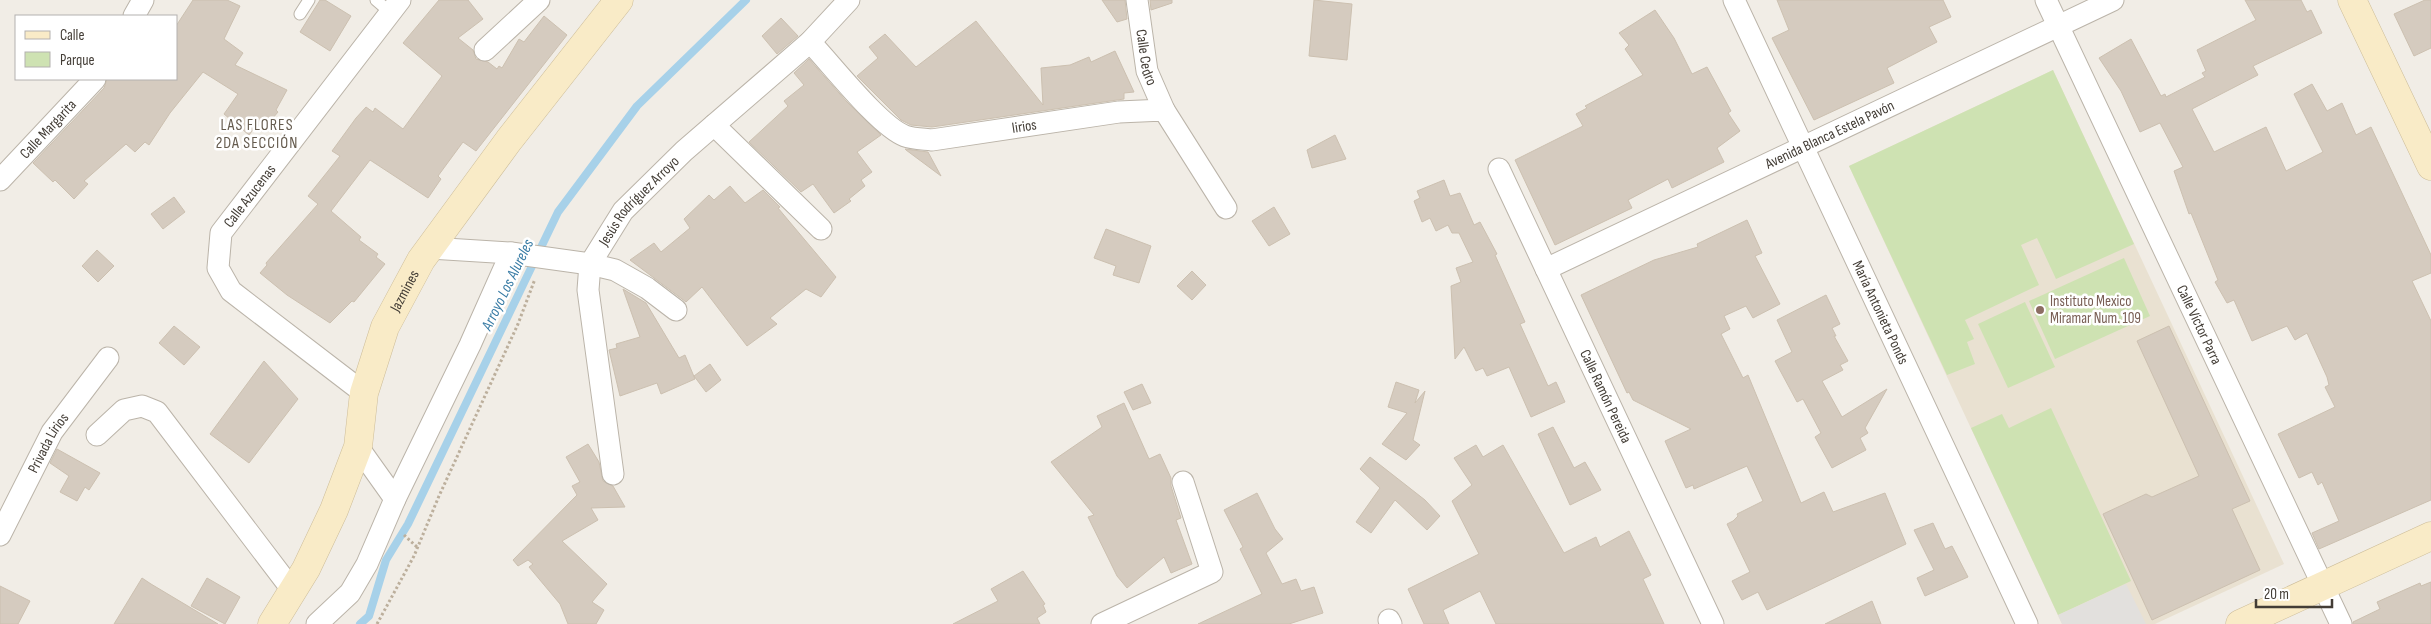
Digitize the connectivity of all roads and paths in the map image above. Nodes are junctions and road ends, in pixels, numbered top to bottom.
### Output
1 (143, 0) edge
2 (309, 0) edge
3 (539, 0) edge
4 (620, 0) edge
5 (849, 0) edge
6 (1137, 0) edge
7 (1734, 0) edge
8 (2046, 0) edge
9 (2113, 0) edge
10 (2352, 0) edge
11 (389, 4) edge
12 (300, 14) dead end
13 (135, 15) edge
14 (2058, 25) junction
15 (810, 42) junction
16 (484, 50) dead end
17 (94, 80) edge
18 (1164, 110) junction
19 (714, 125) junction
20 (1803, 145) junction
21 (2431, 166) edge
22 (1499, 169) dead end
23 (0, 180) edge
24 (1226, 208) dead end
25 (821, 230) dead end
26 (430, 248) junction
27 (515, 253) junction
28 (542, 257) junction
29 (590, 264) junction
30 (1546, 269) junction
31 (676, 310) dead end
32 (108, 358) dead end
33 (364, 393) junction
34 (97, 435) dead end
35 (358, 447) junction
36 (613, 474) dead end
37 (1183, 482) dead end
38 (396, 499) junction
39 (0, 535) edge
40 (2431, 536) edge
41 (2323, 585) junction
42 (292, 591) junction
43 (272, 624) edge
44 (317, 624) edge
45 (377, 624) edge
46 (1102, 624) edge
47 (1713, 624) edge
48 (2026, 624) edge
49 (2240, 624) edge
50 (2341, 624) edge

1 - 13 street
2 - 12 lane
3 - 16 street
4 - 26 main road, Jazmines
5 - 15 street, Jesús Rodríguez Arroyo
6 - 18 street, Calle Cedro
7 - 20 street, María Antonieta Ponds
8 - 14 street, Calle Víctor Parra
9 - 14 street, Avenida Blanca Estela Pavón
10 - 21 main road
11 - 33 street, Calle Azucenas
14 - 20 street, Avenida Blanca Estela Pavón
14 - 41 street, Calle Víctor Parra
15 - 18 street, lirios
15 - 19 street, Jesús Rodríguez Arroyo
17 - 23 street, Calle Margarita
18 - 24 street
19 - 25 street
19 - 29 street, Jesús Rodríguez Arroyo
20 - 30 street, Avenida Blanca Estela Pavón
20 - 48 street, María Antonieta Ponds
22 - 30 street, Calle Ramón Pereida
26 - 27 street
26 - 33 main road, Jazmines
27 - 28 street
27 - 38 street
28 - 29 street
28 - 45 path
29 - 31 street
29 - 36 street, Jesús Rodríguez Arroyo
30 - 47 street, Calle Ramón Pereida
32 - 39 street, Privada Lirios
33 - 35 main road, Jazmines
34 - 42 street
35 - 38 street
35 - 42 main road, Jazmines
37 - 46 street
38 - 44 street
40 - 41 main road
41 - 49 main road
41 - 50 street, Calle Víctor Parra
42 - 43 main road, Jazmines

